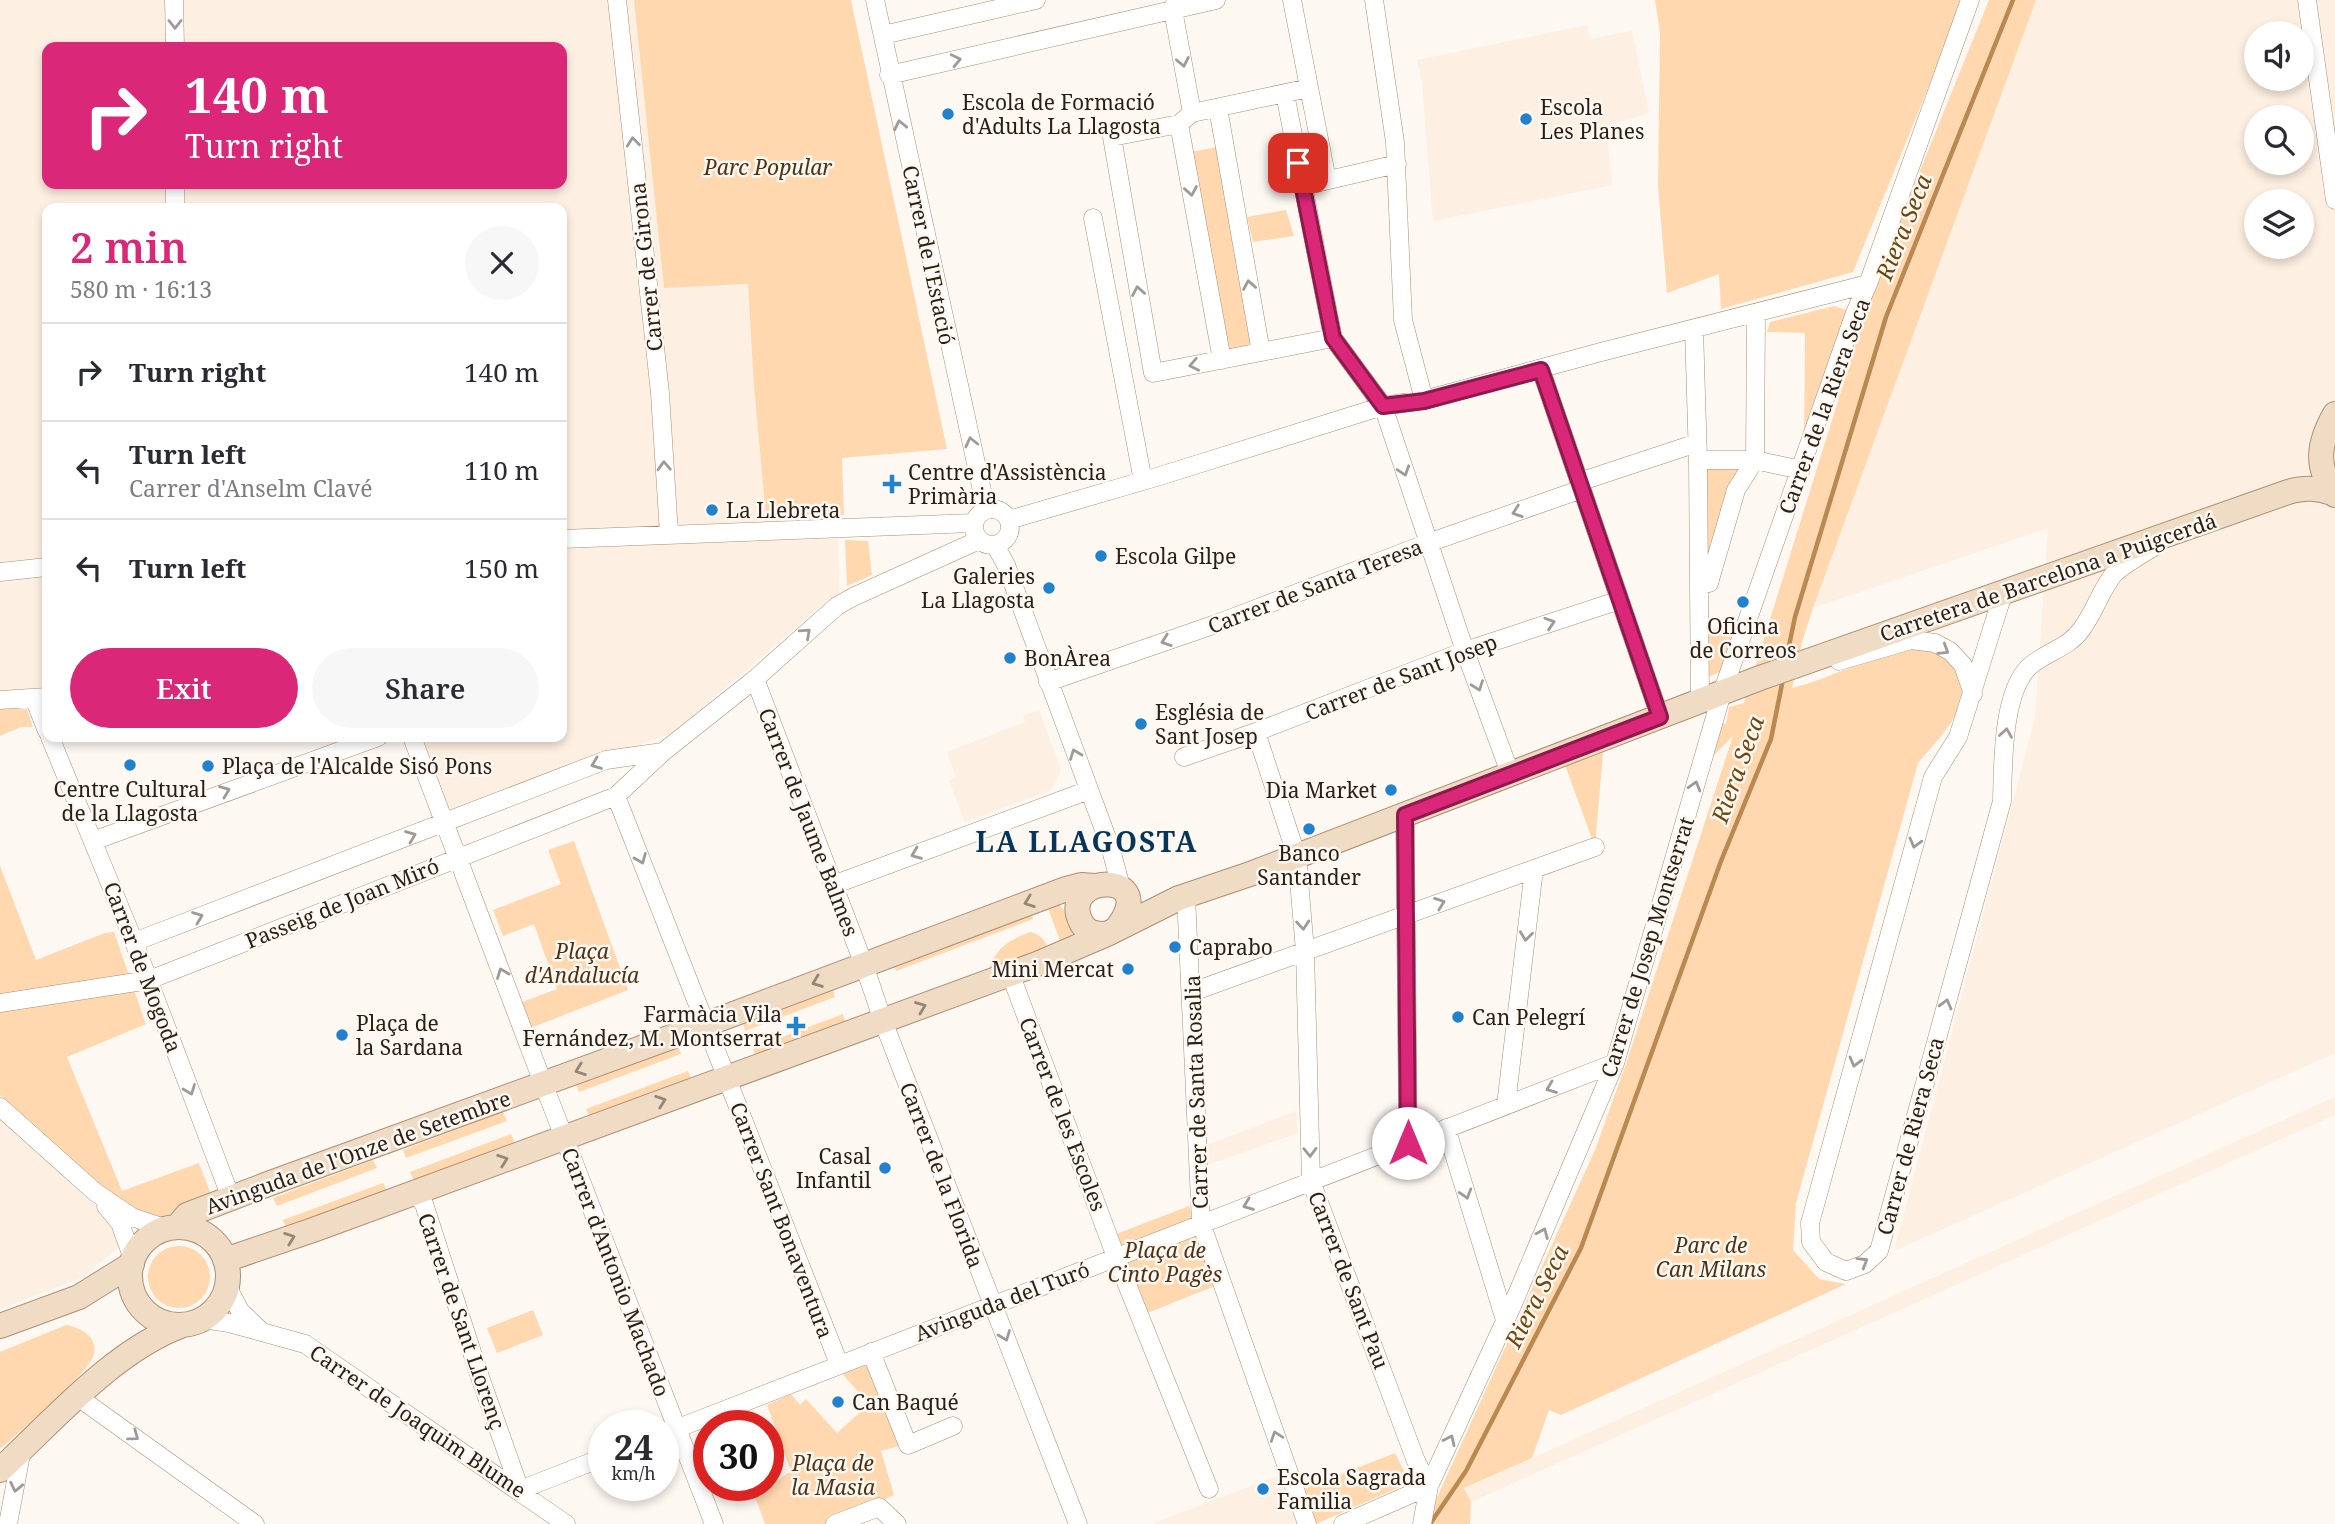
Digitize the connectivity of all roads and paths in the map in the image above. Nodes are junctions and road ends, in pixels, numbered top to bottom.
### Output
1 (174, 0) edge
2 (617, 0) edge
3 (874, 0) edge
4 (1036, 0) edge
5 (1216, 0) edge
6 (1292, 0) edge
7 (1374, 0) edge
8 (1970, 0) edge
9 (2307, 0) edge
10 (1174, 5) edge
11 (883, 35) junction
12 (175, 42) edge
13 (889, 75) junction
14 (1309, 89) junction
15 (1286, 94) junction
16 (1218, 108) junction
17 (1186, 119) junction
18 (1397, 164) junction
19 (1327, 180) junction
20 (1303, 186) junction
21 (2335, 200) edge
22 (1093, 218) dead end
23 (1133, 256) junction
24 (1101, 263) junction
25 (1868, 284) junction
26 (1756, 313) junction
27 (1694, 329) junction
28 (1333, 338) junction
29 (1261, 352) junction
30 (1222, 360) junction
31 (1541, 370) junction
32 (1424, 401) junction
33 (1383, 406) junction
34 (2335, 414) edge
35 (1697, 451) junction
36 (2320, 455) junction
37 (1755, 460) junction
38 (1801, 470) junction
39 (1143, 481) junction
40 (1581, 486) junction
41 (2288, 492) junction
42 (2335, 495) edge
43 (986, 509) junction
44 (1009, 520) junction
45 (2181, 531) junction
46 (668, 534) junction
47 (982, 536) junction
48 (567, 538) edge
49 (1428, 543) junction
50 (42, 568) edge
51 (0, 572) edge
52 (1699, 586) junction
53 (2003, 594) junction
54 (1620, 600) junction
55 (1465, 650) junction
56 (1808, 662) junction
57 (755, 679) junction
58 (1048, 682) junction
59 (1973, 694) junction
60 (40, 697) edge
61 (1711, 697) junction
62 (0, 700) edge
63 (1660, 717) junction
64 (1256, 732) junction
65 (52, 742) edge
66 (364, 742) edge
67 (414, 742) edge
68 (663, 752) junction
69 (1184, 757) dead end
70 (1510, 773) junction
71 (1089, 790) junction
72 (616, 796) junction
73 (1405, 815) junction
74 (444, 823) junction
75 (93, 841) junction
76 (1595, 847) dead end
77 (458, 857) junction
78 (1297, 857) junction
79 (1534, 869) junction
80 (833, 885) junction
81 (1095, 886) junction
82 (1124, 892) junction
83 (1182, 897) junction
84 (1407, 915) junction
85 (1112, 931) junction
86 (134, 942) junction
87 (1305, 951) junction
88 (864, 964) junction
89 (1010, 973) junction
90 (149, 980) junction
91 (1192, 992) junction
92 (0, 1003) edge
93 (883, 1021) junction
94 (707, 1024) junction
95 (1615, 1063) junction
96 (726, 1077) junction
97 (543, 1083) junction
98 (1506, 1105) junction
99 (0, 1107) edge
100 (1446, 1128) junction
101 (564, 1138) junction
102 (1408, 1143) junction
103 (1311, 1181) junction
104 (95, 1192) junction
105 (415, 1193) junction
106 (231, 1198) junction
107 (1201, 1223) junction
108 (172, 1228) junction
109 (1116, 1257) junction
110 (225, 1261) junction
111 (133, 1262) junction
112 (227, 1286) junction
113 (79, 1297) junction
114 (138, 1302) junction
115 (992, 1305) junction
116 (1505, 1320) junction
117 (193, 1322) junction
118 (0, 1326) edge
119 (262, 1332) junction
120 (871, 1352) junction
121 (126, 1354) junction
122 (839, 1364) junction
123 (78, 1397) junction
124 (662, 1410) edge
125 (953, 1426) dead end
126 (679, 1427) edge
127 (22, 1449) junction
128 (679, 1450) edge
129 (588, 1463) edge
130 (0, 1470) edge
131 (1209, 1489) dead end
132 (520, 1490) junction
133 (1427, 1495) junction
134 (8, 1524) edge
135 (255, 1524) edge
136 (566, 1524) edge
137 (714, 1524) edge
138 (835, 1524) edge
139 (897, 1524) edge
140 (1078, 1524) edge
141 (1307, 1524) edge
142 (1343, 1524) edge
143 (1422, 1524) edge

1 -> 12 street
46 -> 2 street, Carrer de Girona
3 - 11 street, Carrer de l'Estació
4 - 11 street
5 - 10 street
6 - 14 street
7 - 18 street
8 - 25 street, Carrer de la Riera Seca
9 - 21 street
13 -> 10 street
10 -> 17 street
11 - 13 street, Carrer de l'Estació
43 -> 13 street, Carrer de l'Estació
14 - 15 street
14 - 19 street
15 - 16 street
15 - 20 street
16 - 17 street
29 -> 16 street
17 - 23 street
17 -> 30 street
18 - 19 street
18 - 32 street
19 - 20 street
20 - 28 street
22 - 24 street
23 - 24 street
30 -> 23 street
24 - 39 street
25 - 26 street
25 - 38 street, Carrer de la Riera Seca
26 - 27 street
26 - 37 street
27 - 31 street
27 - 35 street
28 - 29 street
28 - 33 street
29 - 30 street
31 - 32 street
31 - 40 street
32 - 33 street
33 - 39 street
33 -> 49 street
34 - 36 main road
35 - 37 street, Carrer de Santa Teresa
35 - 40 street, Carrer de Santa Teresa
35 - 52 street
36 - 41 main road, Carretera de Barcelona a Puigcerdá
36 - 42 main road
37 - 38 street, Carrer de Santa Teresa
37 - 52 street
38 - 61 street, Carrer de la Riera Seca
39 - 44 street
40 -> 49 street, Carrer de Santa Teresa
40 - 54 street
41 - 42 main road, Carretera de Barcelona a Puigcerdá
41 - 45 main road, Carretera de Barcelona a Puigcerdá
43 - 44 street
43 - 47 street
44 - 47 street
45 - 53 main road, Carretera de Barcelona a Puigcerdá
59 -> 45 street, Carrer de Riera Seca
46 - 47 street
46 - 48 street
57 -> 47 street, Passeig de Joan Miró
47 - 58 street
49 - 55 street
49 -> 58 street, Carrer de Santa Teresa
50 - 51 street
52 - 61 street
53 - 56 main road, Carretera de Barcelona a Puigcerdá
53 - 59 street, Carrer de Riera Seca
55 -> 54 street, Carrer de Sant Josep
54 - 63 street
55 - 64 street, Carrer de Sant Josep
55 -> 70 street
56 -> 59 street
56 - 61 main road, Carretera de Barcelona a Puigcerdá
57 - 68 street, Passeig de Joan Miró
57 - 80 street, Carrer de Jaume Balmes
71 -> 58 street
60 - 62 street
61 - 63 main road
95 -> 61 street, Carrer de Josep Montserrat
63 - 70 main road
64 - 69 street, Carrer de Sant Josep
64 - 78 street, Carrer de Sant Pau
65 - 75 street, Carrer de Mogoda
75 -> 66 street
67 - 74 street
68 - 72 street, Passeig de Joan Miró
68 -> 74 street, Passeig de Joan Miró
70 - 73 main road
71 -> 80 street
71 - 82 street
72 - 77 street, Passeig de Joan Miró
72 -> 94 street
73 - 78 main road
73 - 84 street
74 - 77 street
86 -> 74 street, Passeig de Joan Miró
75 - 86 street, Carrer de Mogoda
76 - 79 street
77 - 90 street, Passeig de Joan Miró
97 -> 77 street
78 - 83 main road
78 -> 87 street, Carrer de Sant Pau
84 -> 79 street
79 -> 98 street
80 - 88 street, Carrer de Jaume Balmes
81 - 82 main road
81 - 85 main road
81 -> 88 main road, Avinguda de l'Onze de Setembre
82 - 83 main road
82 - 85 main road
83 - 85 main road
83 - 91 street, Carrer de Santa Rosalia
84 - 87 street
84 - 102 street
85 - 89 main road
86 - 90 street, Carrer de Mogoda
87 - 91 street
87 -> 103 street, Carrer de Sant Pau
88 - 93 street
88 -> 94 main road, Avinguda de l'Onze de Setembre
93 -> 89 main road
89 - 109 street, Carrer de les Escoles
90 - 92 street, Passeig de Joan Miró
90 -> 106 street, Carrer de Mogoda
91 - 107 street, Carrer de Santa Rosalia
93 - 96 main road
93 - 115 street, Carrer de la Florida
94 - 96 street
94 -> 97 main road, Avinguda de l'Onze de Setembre
95 -> 98 street, Avinguda del Turó
116 -> 95 street, Carrer de Josep Montserrat
101 -> 96 main road
96 - 122 street, Carrer Sant Bonaventura
97 - 101 street
97 - 106 main road, Avinguda de l'Onze de Setembre
98 - 100 street, Avinguda del Turó
99 - 104 street
100 - 102 street, Avinguda del Turó
100 -> 116 street
105 -> 101 main road
101 - 124 street, Carrer d'Antonio Machado
102 - 103 street, Avinguda del Turó
103 -> 107 street, Avinguda del Turó
103 - 133 street, Carrer de Sant Pau
104 - 108 street
104 - 111 street
110 -> 105 main road
105 - 132 street, Carrer de Sant Llorenç
106 - 108 main road, Avinguda de l'Onze de Setembre
107 - 109 street, Avinguda del Turó
141 -> 107 street, Carrer de Santa Rosalia
108 - 110 main road
108 - 111 main road
109 - 115 street, Avinguda del Turó
109 - 131 street, Carrer de les Escoles
110 - 112 main road
111 - 113 main road
111 - 114 main road
112 - 117 main road
112 - 119 street, Carrer de Joaquim Blume
113 - 114 main road
113 - 118 main road
114 - 117 main road
114 - 121 main road
115 - 120 street, Avinguda del Turó
115 -> 140 street, Carrer de la Florida
133 -> 116 street, Carrer de Josep Montserrat
117 - 119 street, Carrer de Joaquim Blume
117 - 121 main road
119 - 132 street, Carrer de Joaquim Blume
120 - 122 street, Avinguda del Turó
120 - 125 street
121 - 123 main road
122 - 126 street, Avinguda del Turó
123 - 127 main road
123 -> 135 street
127 - 130 main road
127 -> 134 street
128 - 137 street, Carrer d'Antonio Machado
129 - 132 street
132 - 136 street, Carrer de Joaquim Blume
133 - 142 street
133 - 143 street, Carrer de Josep Montserrat
138 - 139 street

